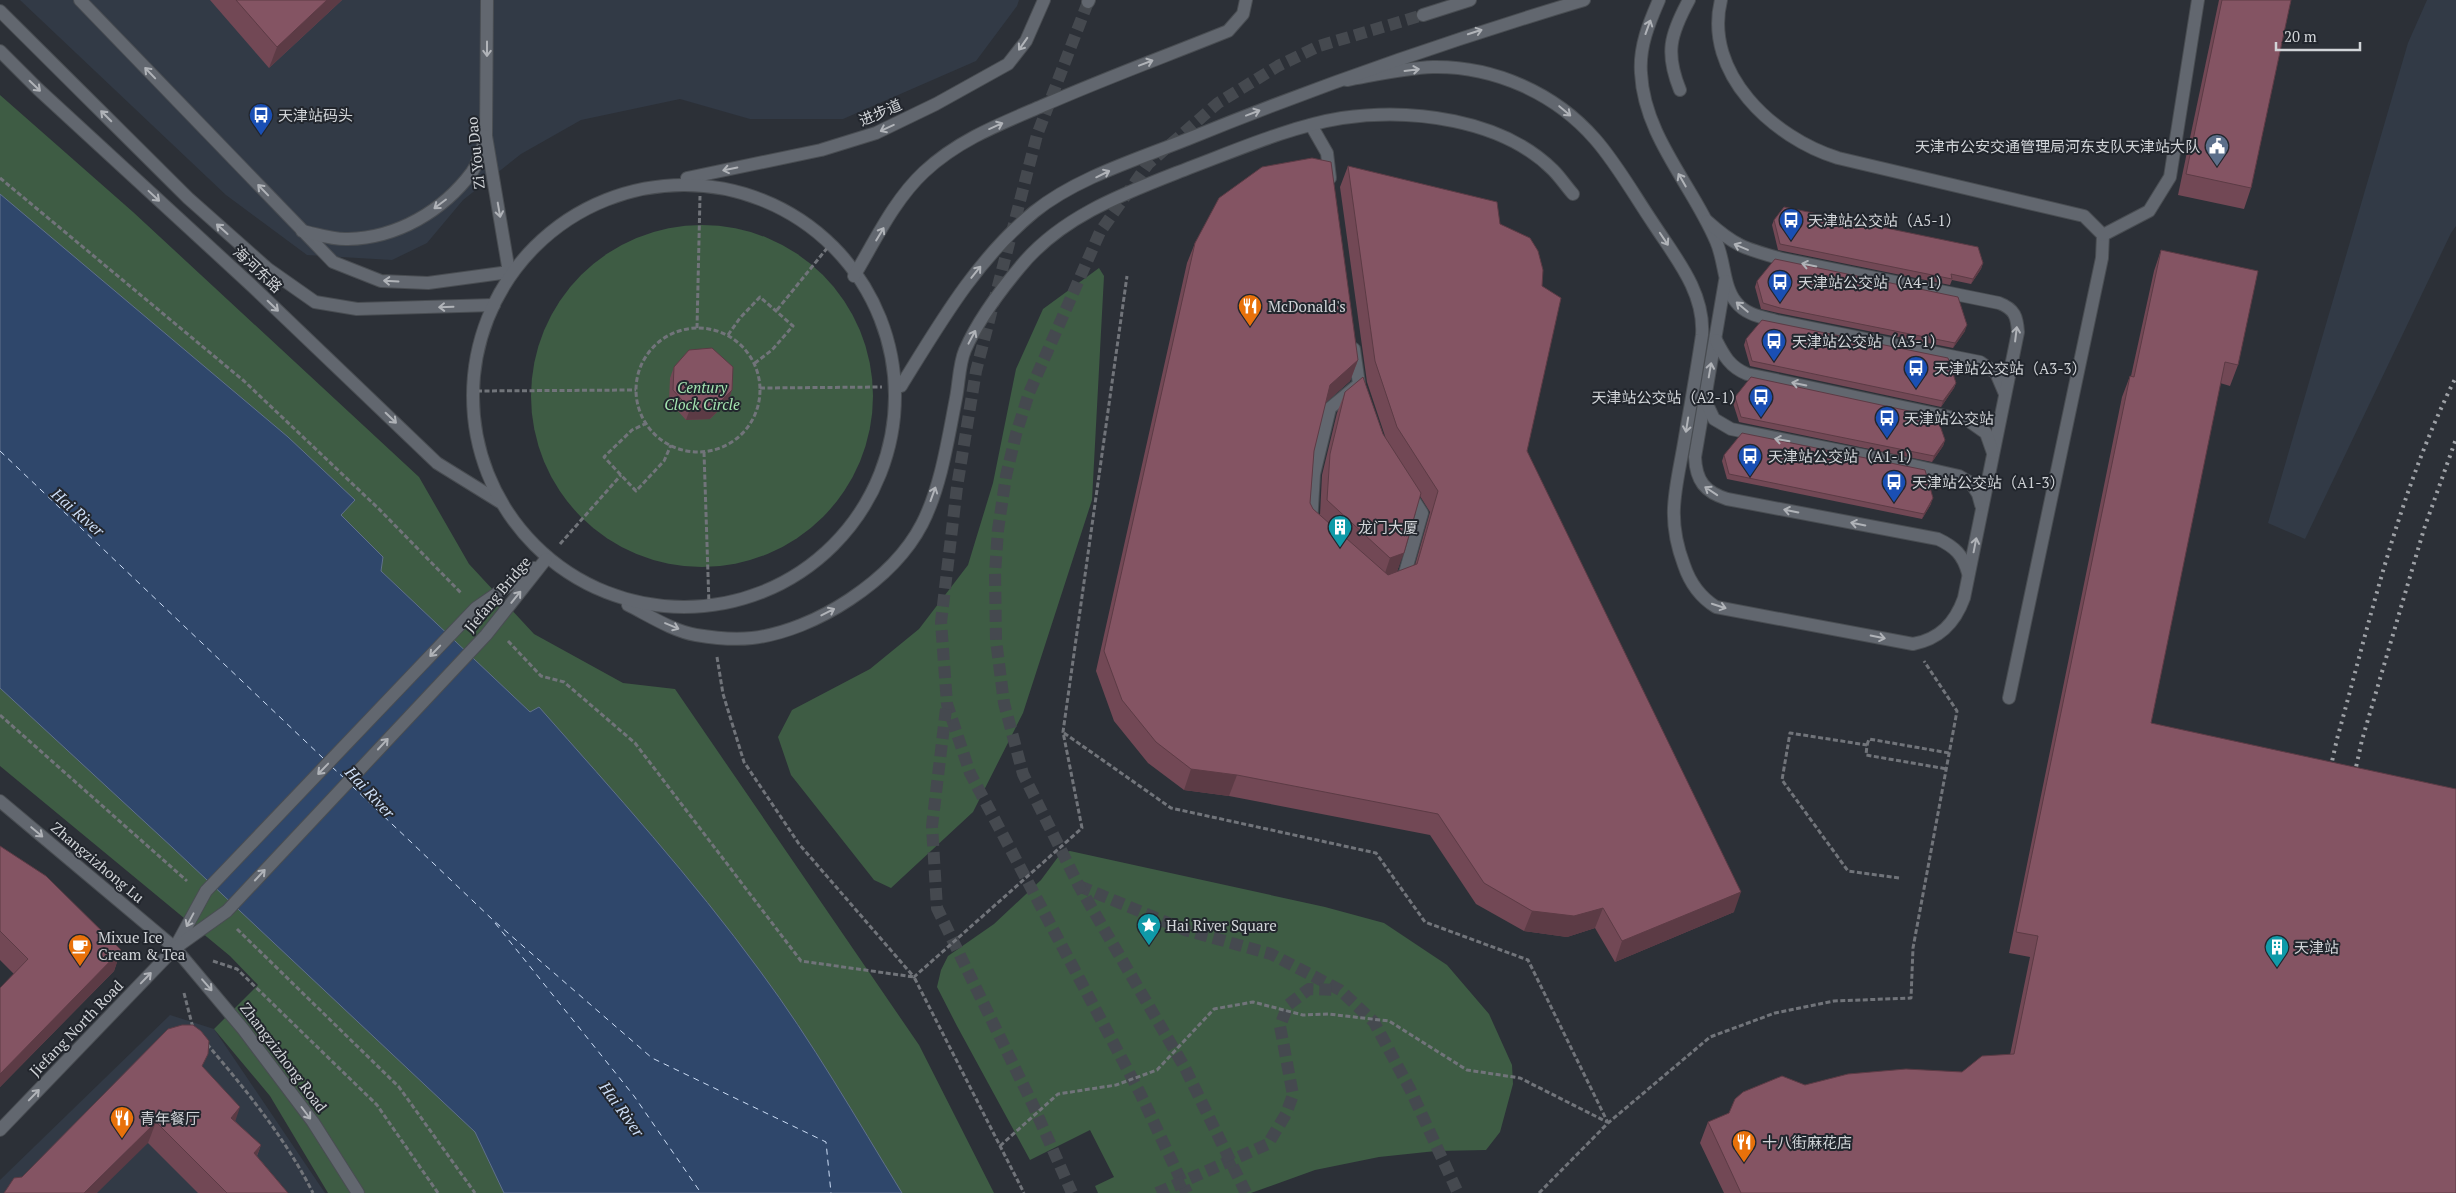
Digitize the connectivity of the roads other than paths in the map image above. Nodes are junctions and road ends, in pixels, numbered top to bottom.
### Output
1 (80, 0) edge
2 (487, 0) edge
3 (1044, 0) edge
4 (1246, 0) edge
5 (1470, 0) edge
6 (1584, 0) edge
7 (1660, 0) edge
8 (1689, 0) edge
9 (1721, 0) edge
10 (2198, 0) edge
11 (0, 11) edge
12 (1423, 15) tunnel mouth
13 (0, 51) edge
14 (1347, 80) junction
15 (1680, 90) dead end
16 (1311, 125) junction
17 (486, 136) junction
18 (682, 179) junction
19 (1332, 191) edge
20 (1573, 194) dead end
21 (1707, 221) junction
22 (302, 231) junction
23 (2104, 235) junction
24 (509, 272) junction
25 (1726, 275) junction
26 (854, 276) junction
27 (494, 305) junction
28 (1352, 335) edge
29 (1716, 340) junction
30 (1359, 384) junction
31 (901, 386) junction
32 (2005, 394) junction
33 (1705, 400) junction
34 (1364, 401) edge
35 (1994, 453) junction
36 (1402, 482) edge
37 (500, 502) junction
38 (1982, 508) junction
39 (1318, 531) edge
40 (546, 559) junction
41 (1969, 576) junction
42 (1388, 586) edge
43 (628, 605) junction
44 (2008, 698) dead end
45 (0, 801) edge
46 (175, 948) junction
47 (0, 1130) edge
48 (358, 1193) edge

22 -> 1 street
2 -> 17 street, Zi You Dao
3 -> 18 street, 进步道
26 -> 4 street
5 - 12 street
14 -> 6 street
21 -> 7 street
8 - 15 street
9 - 23 street
10 - 23 street
27 -> 11 street, 海河东路
13 -> 37 street, 海河东路
31 -> 14 street
14 -> 41 street
16 - 19 street
16 - 20 street
43 -> 16 street
17 -> 22 street
17 -> 24 street, Zi You Dao
18 - 24 street, 进步道
18 - 26 street
21 - 25 street
32 -> 21 street
24 -> 22 street
23 - 44 street
24 - 27 street
25 - 29 street
32 -> 25 street
26 - 31 street
27 - 37 street
28 - 30 street
33 -> 29 street
35 -> 29 street
30 - 34 street
30 - 39 street
31 - 43 street
32 - 35 street
38 -> 33 street
41 -> 33 street
35 - 38 street
36 - 42 street
37 - 40 street
41 -> 38 street
40 - 43 street
46 -> 40 street, Jiefang Bridge
40 -> 46 street, Jiefang Bridge
45 -> 46 street, Zhangzizhong Lu
47 -> 46 street, Jiefang North Road
46 -> 48 street, Zhangzizhong Road

